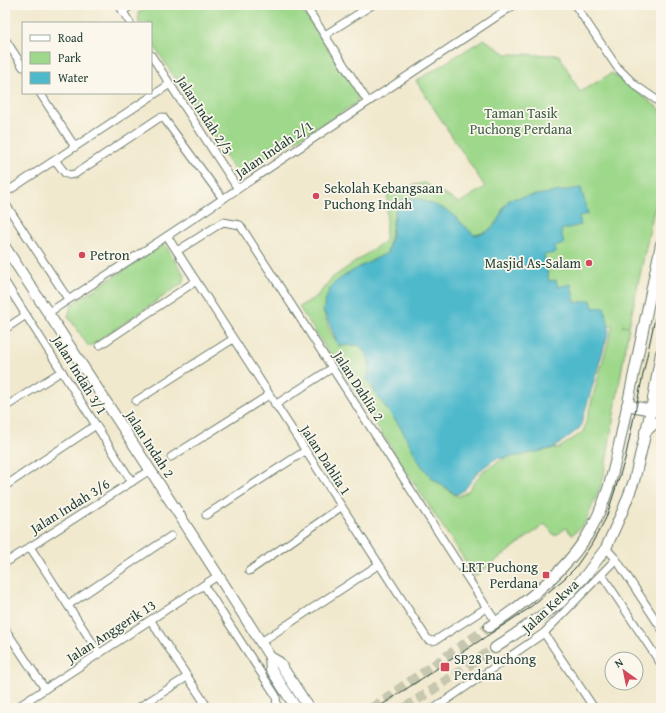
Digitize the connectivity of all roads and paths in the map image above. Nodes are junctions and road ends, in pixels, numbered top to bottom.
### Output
1 (132, 5) edge
2 (305, 5) edge
3 (372, 5) edge
4 (514, 5) edge
5 (575, 5) edge
6 (121, 8) edge
7 (129, 22) edge
8 (325, 35) junction
9 (5, 39) edge
10 (152, 56) edge
11 (22, 65) edge
12 (170, 84) junction
13 (41, 94) edge
14 (368, 102) junction
15 (661, 103) edge
16 (75, 147) junction
17 (55, 160) junction
18 (238, 189) junction
19 (5, 193) edge
20 (223, 199) junction
21 (5, 203) edge
22 (167, 236) junction
23 (661, 244) edge
24 (5, 247) edge
25 (177, 251) junction
26 (196, 281) junction
27 (5, 282) edge
28 (68, 299) junction
29 (48, 313) junction
30 (26, 315) junction
31 (5, 329) edge
32 (233, 339) junction
33 (100, 345) dead end
34 (661, 353) edge
35 (332, 368) junction
36 (62, 371) junction
37 (655, 382) junction
38 (269, 395) junction
39 (661, 396) edge
40 (136, 401) dead end
41 (627, 404) junction
42 (275, 405) junction
43 (5, 408) edge
44 (651, 410) junction
45 (661, 412) edge
46 (661, 421) edge
47 (96, 425) junction
48 (645, 433) junction
49 (305, 450) junction
50 (171, 457) dead end
51 (150, 470) junction
52 (132, 482) junction
53 (5, 486) edge
54 (341, 507) junction
55 (206, 514) dead end
56 (170, 536) dead end
57 (30, 547) junction
58 (606, 548) junction
59 (616, 559) junction
60 (5, 563) edge
61 (378, 565) junction
62 (249, 571) dead end
63 (219, 575) junction
64 (602, 575) junction
65 (204, 585) junction
66 (68, 605) junction
67 (486, 608) junction
68 (151, 621) junction
69 (492, 624) joint
70 (661, 628) edge
71 (5, 629) edge
72 (544, 633) junction
73 (12, 640) junction
74 (260, 642) junction
75 (5, 644) edge
76 (495, 648) tunnel mouth
77 (99, 654) junction
78 (661, 664) edge
79 (187, 677) junction
80 (45, 689) junction
81 (300, 706) edge
82 (16, 708) edge
83 (138, 708) edge
84 (208, 708) edge
85 (277, 708) edge
86 (318, 708) edge
87 (435, 708) edge
88 (594, 708) edge

1 - 6 street
2 - 8 street
3 - 8 street
4 - 14 street, Jalan Indah 2/1
5 - 15 street
6 - 7 street
8 - 14 street
9 - 11 street
10 - 12 street, Jalan Indah 2/5
12 - 16 street
12 - 18 street, Jalan Indah 2/5
13 - 16 street
14 - 18 street, Jalan Indah 2/1
16 - 17 street
17 - 19 street
17 - 20 street
18 - 20 street, Jalan Indah 2/1
20 - 22 street, Jalan Indah 2/1
21 - 28 street
22 - 25 street, Jalan Dahlia 1
22 - 28 street, Jalan Indah 2/1
23 - 41 main road
24 - 29 main road, Jalan Indah 2
25 - 26 street, Jalan Dahlia 1
25 - 35 street, Jalan Dahlia 2
26 - 32 street, Jalan Dahlia 1
26 - 33 street
27 - 30 street, Jalan Indah 3/1
28 - 29 street, Jalan Indah 2/1
29 - 51 main road, Jalan Indah 2
30 - 31 street
30 - 36 street, Jalan Indah 3/1
32 - 38 street, Jalan Dahlia 1
32 - 40 street
34 - 37 main road
35 - 42 street
35 - 67 street, Jalan Dahlia 2
36 - 43 street
36 - 47 street, Jalan Indah 3/1
37 - 39 main road
37 - 44 main road
38 - 42 street, Jalan Dahlia 1
38 - 50 street
41 - 44 main road
41 - 69 main road
42 - 49 street, Jalan Dahlia 1
44 - 45 main road
44 - 48 main road
46 - 48 main road
47 - 52 street, Jalan Indah 3/1
47 - 53 street
48 - 58 main road
49 - 54 street, Jalan Dahlia 1
49 - 55 street
51 - 52 street, Jalan Indah 3/6
51 - 63 main road, Jalan Indah 2
52 - 57 street, Jalan Indah 3/6
54 - 61 street, Jalan Dahlia 1
54 - 62 street
56 - 66 street
57 - 60 street, Jalan Indah 3/6
57 - 66 street
58 - 59 street
58 - 76 main road
59 - 64 street, Jalan Kekwa
59 - 70 street
61 - 67 street, Jalan Dahlia 1
61 - 74 street
63 - 65 street, Jalan Anggerik 13
63 - 74 main road, Jalan Indah 2
64 - 72 street, Jalan Kekwa
64 - 78 street
65 - 68 street, Jalan Anggerik 13
65 - 85 street
66 - 77 street
67 - 69 street, Jalan Dahlia 2
68 - 77 street, Jalan Anggerik 13
68 - 79 street
71 - 73 street
72 - 87 street, Jalan Kekwa
72 - 88 street
73 - 75 street
73 - 80 street
74 - 81 main road, Jalan Indah 2
77 - 80 street, Jalan Anggerik 13
79 - 83 street
79 - 84 street
80 - 82 street, Jalan Anggerik 13
81 - 86 main road

